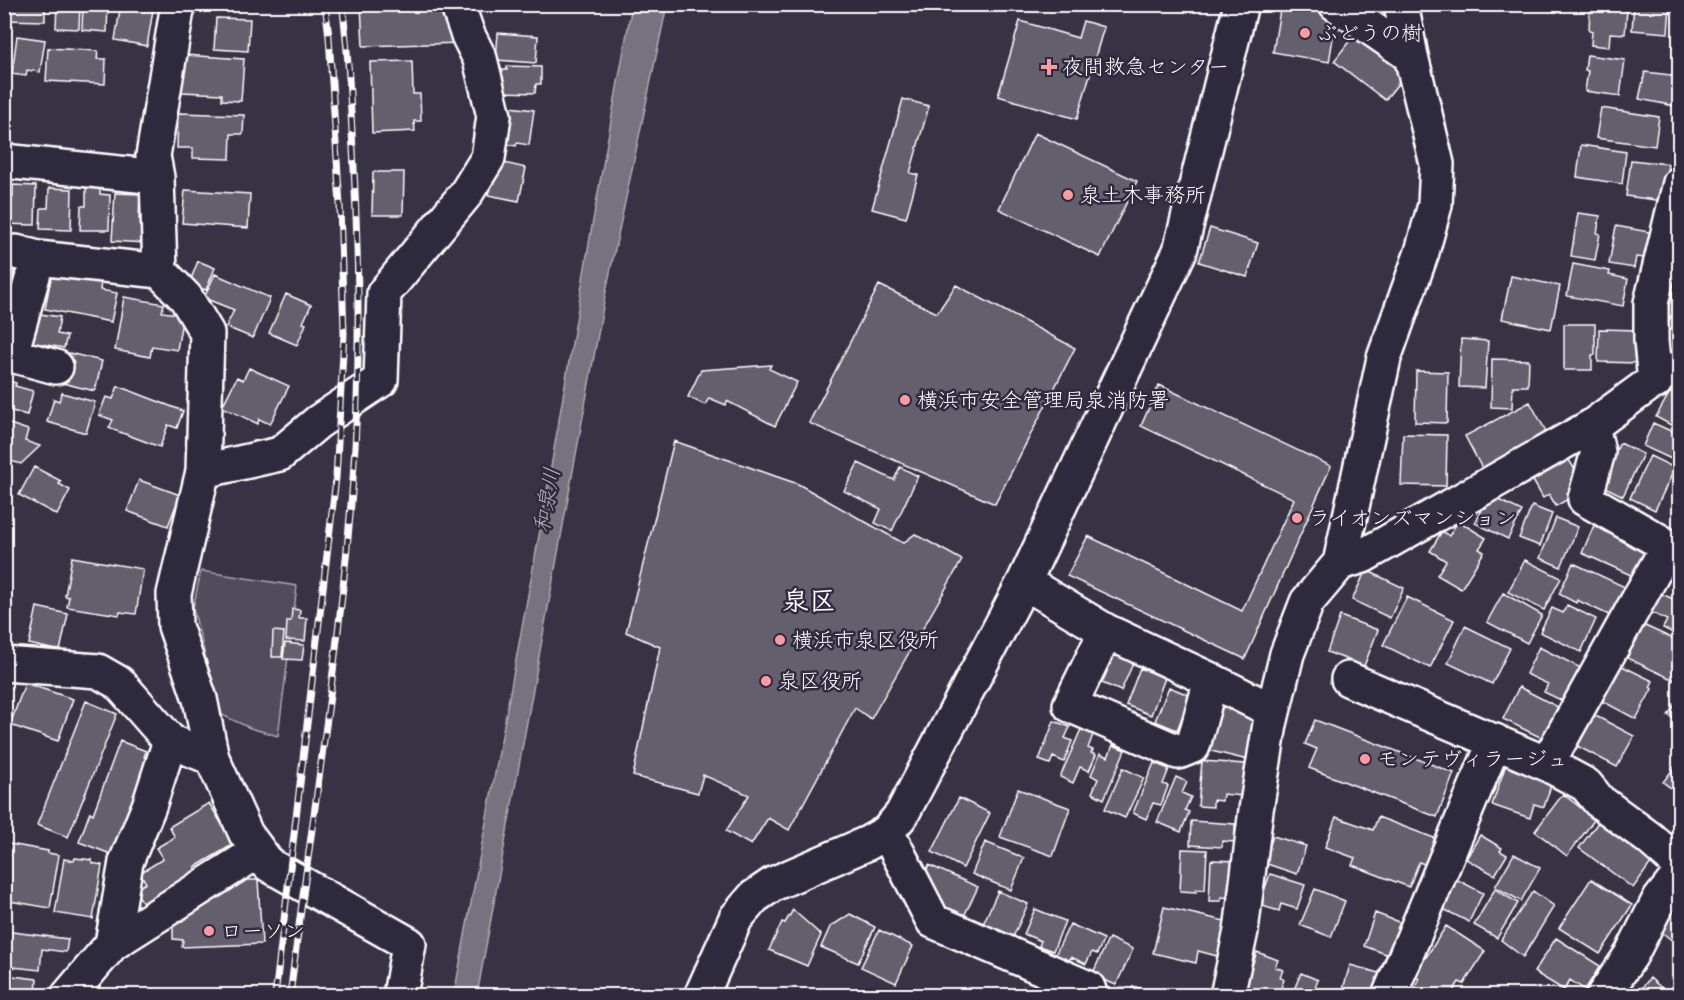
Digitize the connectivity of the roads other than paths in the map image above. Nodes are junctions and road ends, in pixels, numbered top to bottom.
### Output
1 (178, 4) edge
2 (457, 4) edge
3 (1241, 4) edge
4 (1336, 4) edge
5 (1401, 4) edge
6 (1411, 56) junction
7 (4, 161) edge
8 (157, 177) junction
9 (1680, 183) edge
10 (160, 271) junction
11 (1670, 274) edge
12 (8, 354) edge
13 (56, 367) dead end
14 (1667, 375) edge
15 (1592, 426) junction
16 (202, 471) junction
17 (1340, 563) junction
18 (1024, 582) junction
19 (1106, 631) junction
20 (4, 664) edge
21 (1348, 679) dead end
22 (1211, 680) junction
23 (1273, 711) junction
24 (170, 741) junction
25 (1495, 741) junction
26 (212, 758) junction
27 (1548, 764) junction
28 (887, 832) junction
29 (257, 852) junction
30 (1680, 865) edge
31 (1680, 874) edge
32 (112, 944) junction
33 (68, 996) edge
34 (400, 996) edge
35 (700, 996) edge
36 (1091, 996) edge
37 (1227, 996) edge
38 (1389, 996) edge
39 (1604, 996) edge

1 - 8 street
2 - 16 street
3 - 18 street
4 - 6 street
5 - 6 street
6 - 17 street
7 - 8 street
8 - 10 street
9 - 11 street
10 - 12 street
10 - 16 street
11 - 14 street
12 - 13 street
14 - 15 street
15 - 17 street
15 - 27 street
16 - 26 street
17 - 23 street
18 - 19 street
18 - 28 street
19 - 22 street
19 - 22 street
20 - 24 street
21 - 25 street
22 - 23 street
23 - 37 street
24 - 26 street
24 - 32 street
25 - 27 street
25 - 38 street
26 - 29 street
27 - 30 street
28 - 35 street
28 - 36 street
29 - 32 street
29 - 34 street
31 - 39 street
32 - 33 street

